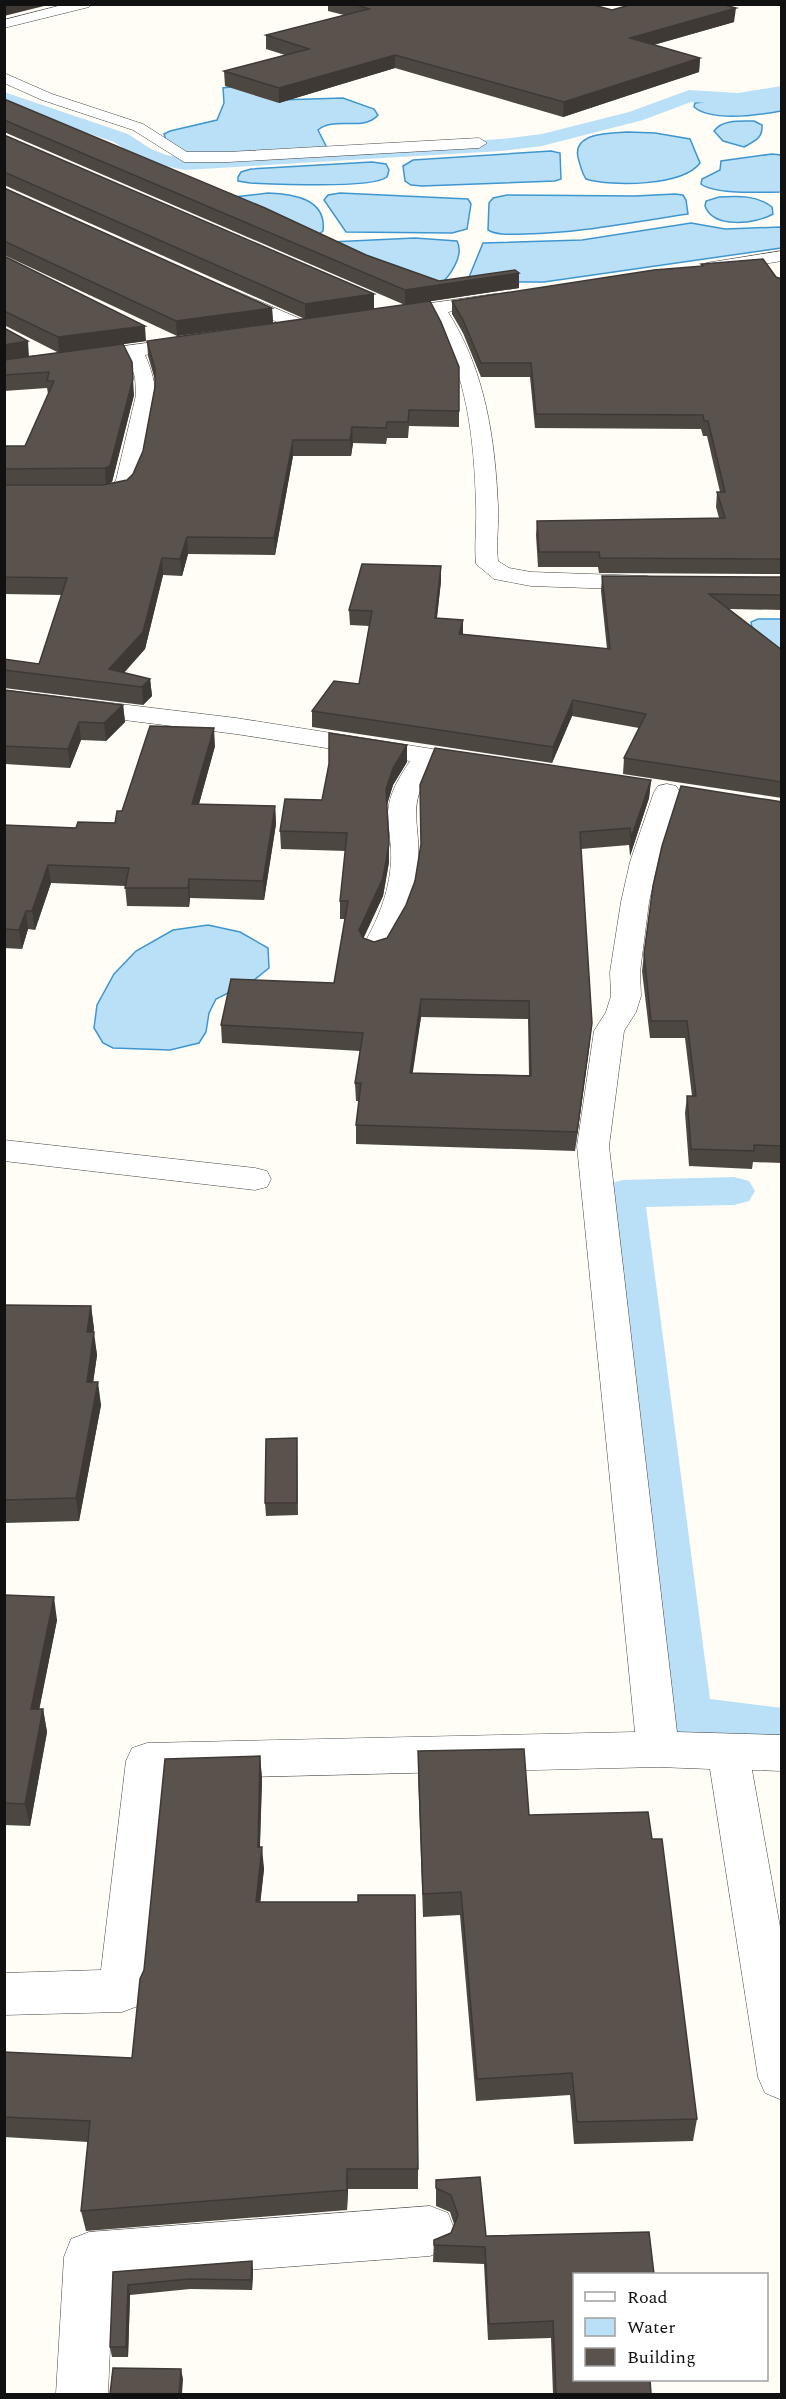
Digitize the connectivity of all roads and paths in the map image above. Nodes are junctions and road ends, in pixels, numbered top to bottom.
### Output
1 (84, 4) edge
2 (4, 24) edge
3 (4, 77) edge
4 (479, 143) dead end
5 (772, 257) edge
6 (692, 270) edge
7 (776, 275) edge
8 (214, 287) edge
9 (507, 298) edge
10 (436, 308) junction
11 (372, 309) edge
12 (324, 324) edge
13 (303, 327) junction
14 (144, 329) edge
15 (268, 332) edge
16 (210, 340) edge
17 (175, 345) junction
18 (33, 346) dead end
19 (133, 350) junction
20 (56, 361) junction
21 (4, 368) edge
22 (4, 494) edge
23 (669, 583) edge
24 (4, 696) edge
25 (426, 756) junction
26 (502, 768) edge
27 (669, 792) dead end
28 (375, 949) edge
29 (4, 1150) edge
30 (255, 1179) dead end
31 (658, 1749) junction
32 (728, 1752) junction
33 (782, 1753) edge
34 (4, 1994) edge
35 (782, 2077) edge
36 (430, 2231) dead end
37 (82, 2394) edge

1 - 2 street
3 - 4 street
5 - 6 street
5 - 7 street
8 - 13 street
9 - 10 street
10 - 11 street
10 - 23 street
12 - 13 street
13 - 15 street
14 - 17 street
16 - 17 street
17 - 19 street
18 - 20 street
19 - 20 street
19 - 22 street
20 - 21 street
24 - 25 street
25 - 26 street
25 - 28 street
27 - 31 street
29 - 30 street
31 - 32 street
31 - 34 street
32 - 33 street
32 - 35 street
36 - 37 street

